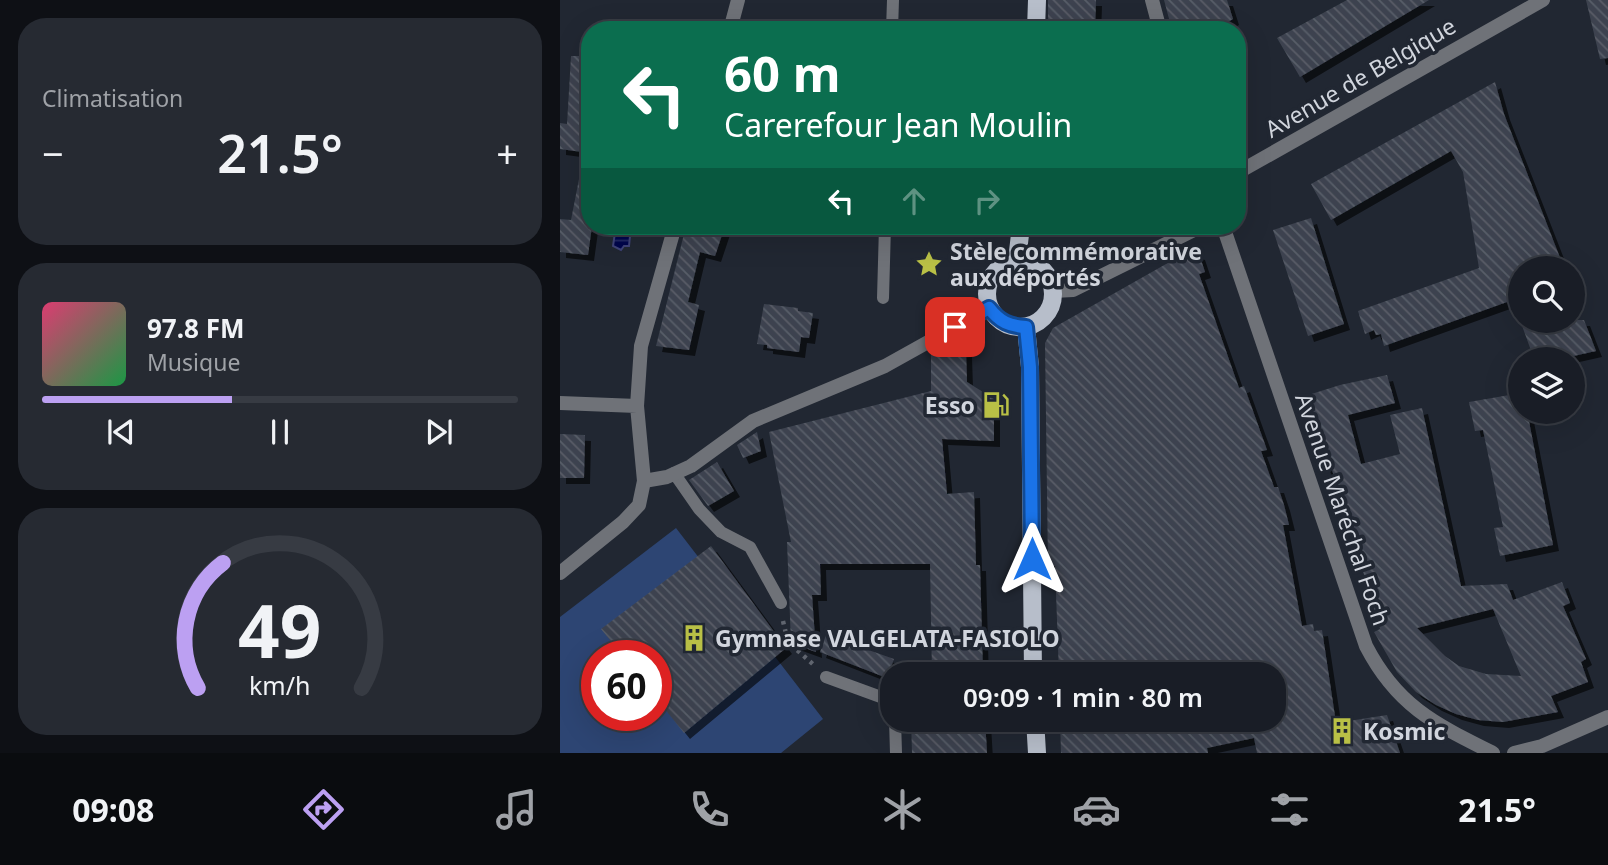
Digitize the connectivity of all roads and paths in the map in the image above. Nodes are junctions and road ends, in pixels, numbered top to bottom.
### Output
1 (738, 0) edge
2 (893, 0) edge
3 (1037, 0) edge
4 (1152, 0) edge
5 (1543, 0) edge
6 (732, 21) edge
7 (892, 21) edge
8 (1036, 21) edge
9 (1158, 21) edge
10 (1246, 168) edge
11 (672, 235) edge
12 (886, 235) edge
13 (1020, 235) edge
14 (1184, 235) edge
15 (1226, 235) edge
16 (1017, 260) junction
17 (1054, 291) junction
18 (883, 298) dead end
19 (989, 308) junction
20 (1026, 327) junction
21 (560, 403) edge
22 (637, 406) junction
23 (674, 473) junction
24 (644, 481) junction
25 (560, 573) edge
26 (782, 603) joint
27 (1033, 662) edge
28 (826, 677) joint
29 (880, 697) edge
30 (1608, 717) edge
31 (895, 732) edge
32 (1036, 732) edge
33 (896, 753) edge
34 (1037, 753) edge
35 (1493, 753) edge
36 (1514, 753) edge

1 - 6 street
2 - 7 lane
3 - 8 main road
4 - 9 street
5 - 10 street, Avenue de Belgique
11 - 22 street
12 - 18 lane
13 - 16 main road
14 - 17 street
15 - 35 street, Avenue Maréchal Foch
16 - 17 main road
16 - 19 main road
17 - 20 main road
19 - 20 main road
19 - 23 street
20 - 27 main road
21 - 22 street
22 - 24 street
23 - 24 street
23 - 26 lane
24 - 25 street
26 - 28 path
28 - 29 lane
30 - 36 street
31 - 33 lane
32 - 34 main road

